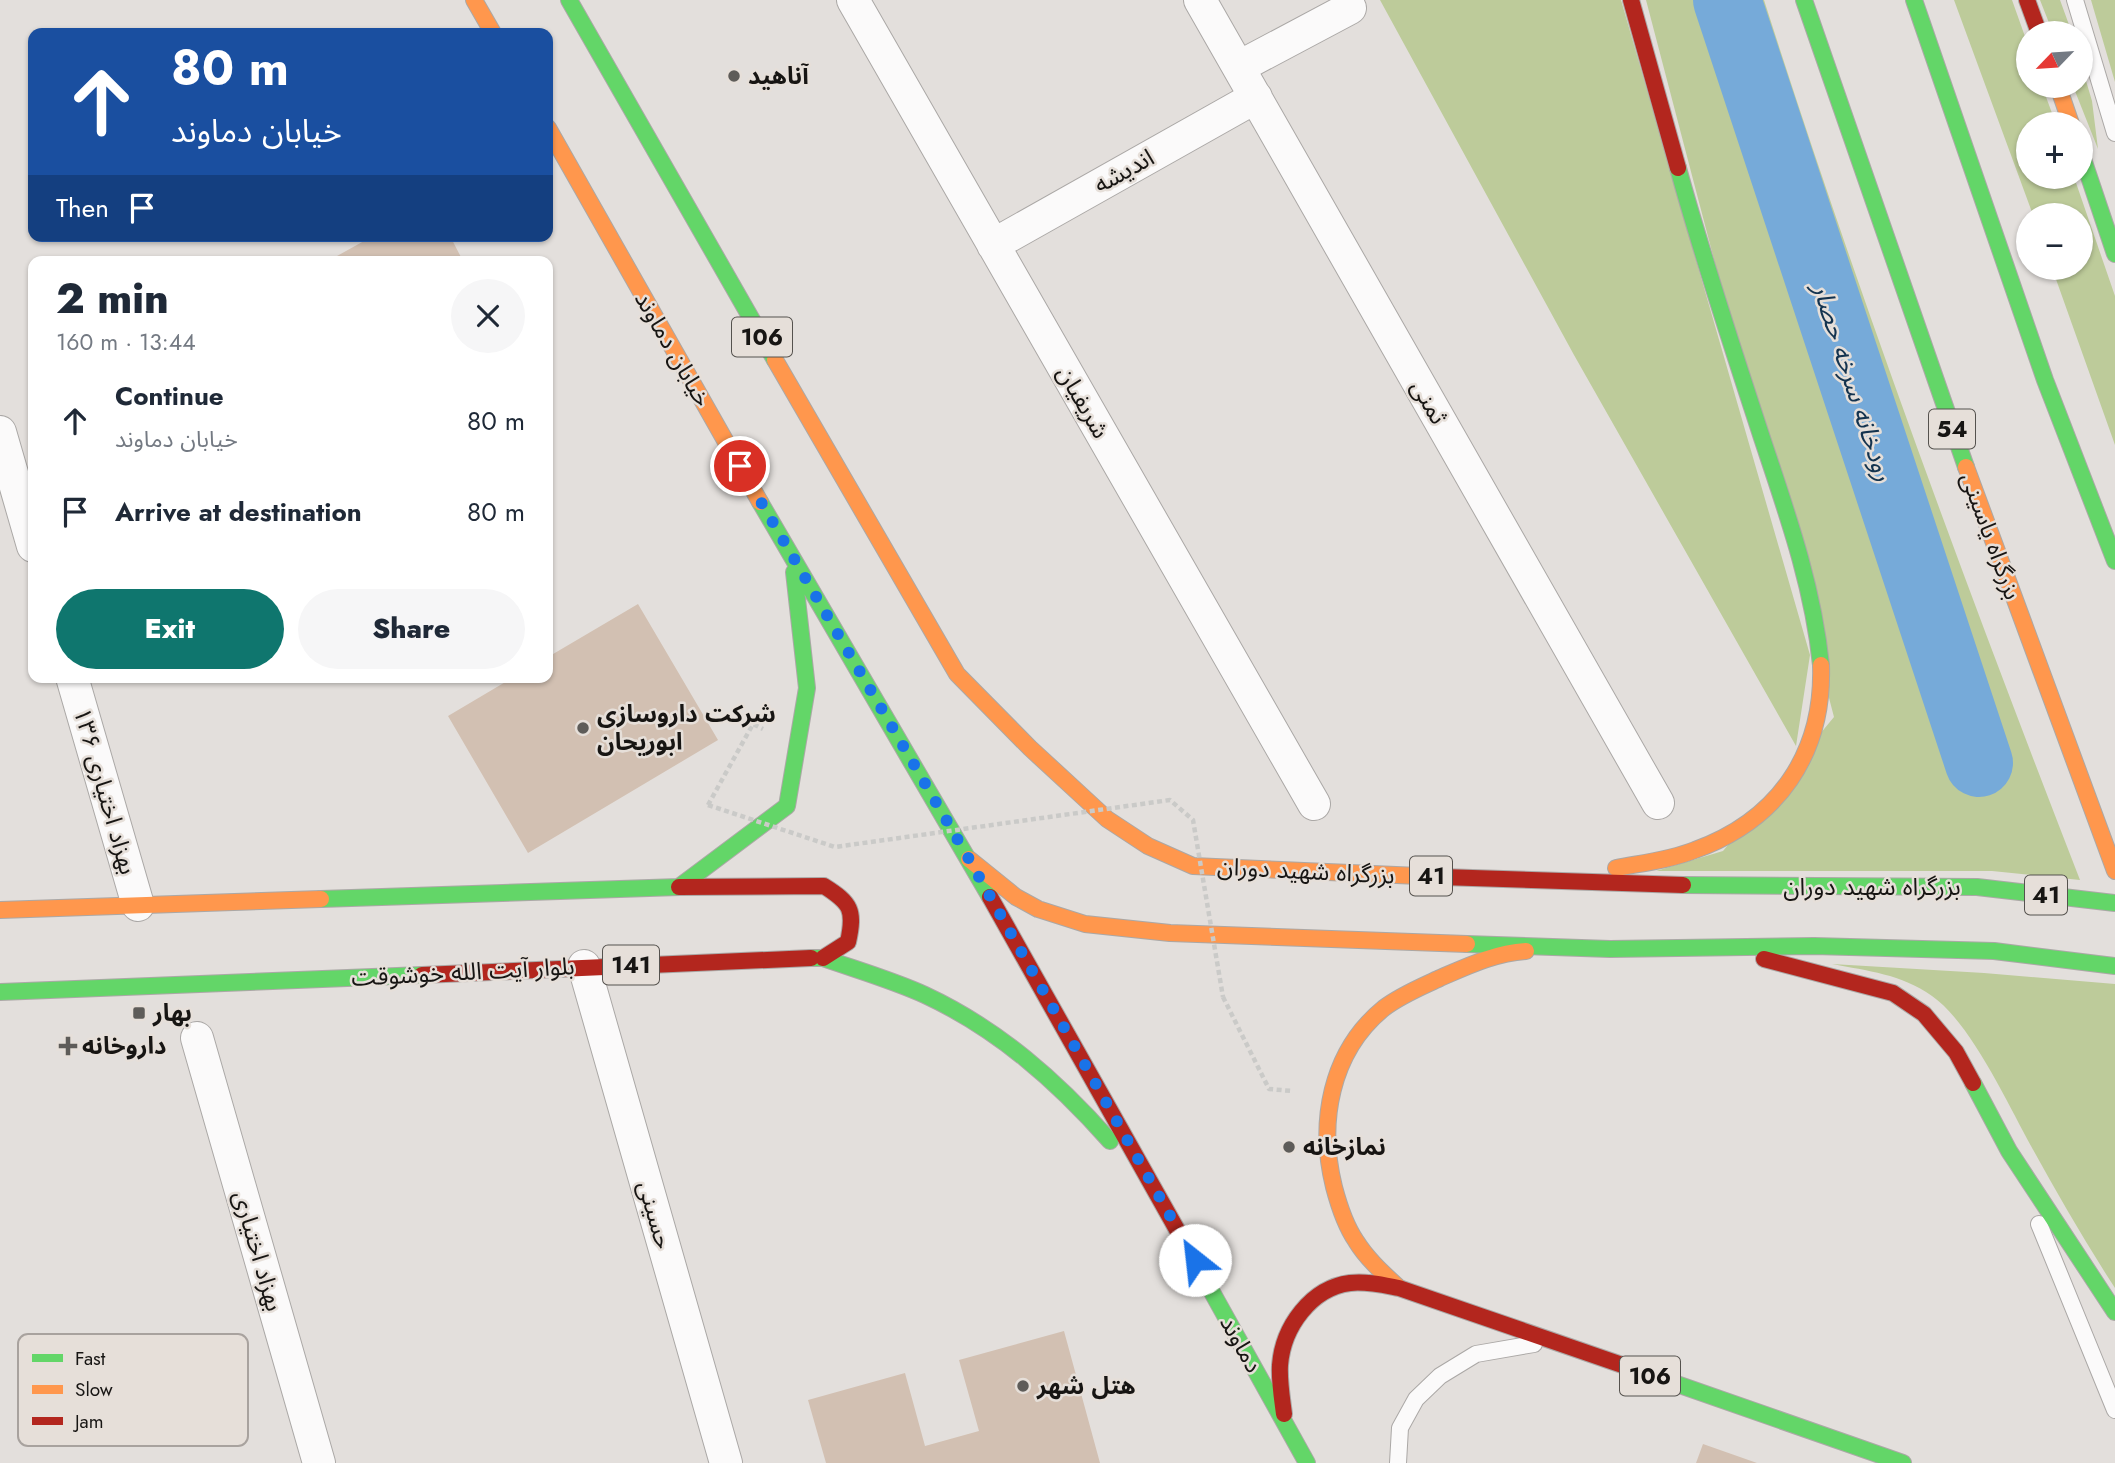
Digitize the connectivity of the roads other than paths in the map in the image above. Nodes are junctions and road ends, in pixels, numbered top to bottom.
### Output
1 (474, 0) edge
2 (569, 0) edge
3 (853, 0) edge
4 (1200, 0) edge
5 (1631, 0) edge
6 (1804, 0) edge
7 (1914, 0) edge
8 (2027, 0) edge
9 (2075, 0) edge
10 (1350, 8) dead end
11 (2035, 21) edge
12 (490, 28) edge
13 (1239, 67) junction
14 (1256, 97) junction
15 (2115, 133) edge
16 (553, 137) edge
17 (2093, 189) edge
18 (993, 245) junction
19 (2115, 254) edge
20 (0, 432) edge
21 (28, 529) edge
22 (793, 560) junction
23 (2115, 561) edge
24 (957, 674) joint
25 (74, 683) edge
26 (1658, 803) dead end
27 (1314, 804) dead end
28 (969, 859) junction
29 (2115, 871) edge
30 (1550, 880) junction
31 (679, 887) junction
32 (2115, 903) edge
33 (138, 905) junction
34 (0, 910) edge
35 (1715, 946) junction
36 (1610, 949) junction
37 (823, 958) junction
38 (2115, 966) edge
39 (584, 967) junction
40 (0, 992) edge
41 (197, 1038) dead end
42 (2009, 1151) junction
43 (1169, 1214) junction
44 (1399, 1288) junction
45 (2115, 1312) edge
46 (1550, 1342) junction
47 (2115, 1410) edge
48 (1285, 1423) junction
49 (319, 1463) edge
50 (726, 1463) edge
51 (1307, 1463) edge
52 (1398, 1463) edge
53 (1903, 1463) edge

1 - 12 main road
2 - 24 main road, 106
3 - 18 street, شریفیان
4 - 13 street, ثمنی
5 - 30 main road
6 - 29 main road, بزرگراه یاسینی / 54
7 - 23 main road
8 - 11 main road
9 - 15 lane
10 - 13 street
13 - 14 street, ثمنی
14 - 18 street, اندیشه
14 - 26 street, ثمنی
16 - 22 main road, خیابان دماوند
17 - 19 main road
18 - 27 street, شریفیان
20 - 21 street
22 - 28 main road, خیابان دماوند
22 - 31 main road
24 - 30 main road, بزرگراه شهید دوران / 41
25 - 33 street, بهزاد اختیاری ۱۳۶
28 - 36 main road
28 - 43 main road, دماوند
30 - 32 main road, بزرگراه شهید دوران / 41
31 - 33 main road
31 - 37 main road
33 - 34 main road
35 - 36 main road
35 - 38 main road
35 - 42 main road
36 - 44 main road
37 - 39 main road, بلوار آیت الله خوشوقت / 141
37 - 43 main road, بلوار آیت الله خوشوقت / 141
39 - 40 main road, بلوار آیت الله خوشوقت / 141
39 - 50 street, حسینی
41 - 49 street, بهزاد اختیاری
42 - 45 main road
42 - 47 lane
43 - 48 main road, دماوند
44 - 46 main road, 106
44 - 48 main road
46 - 52 lane
46 - 53 main road, 106
48 - 51 main road, دماوند

